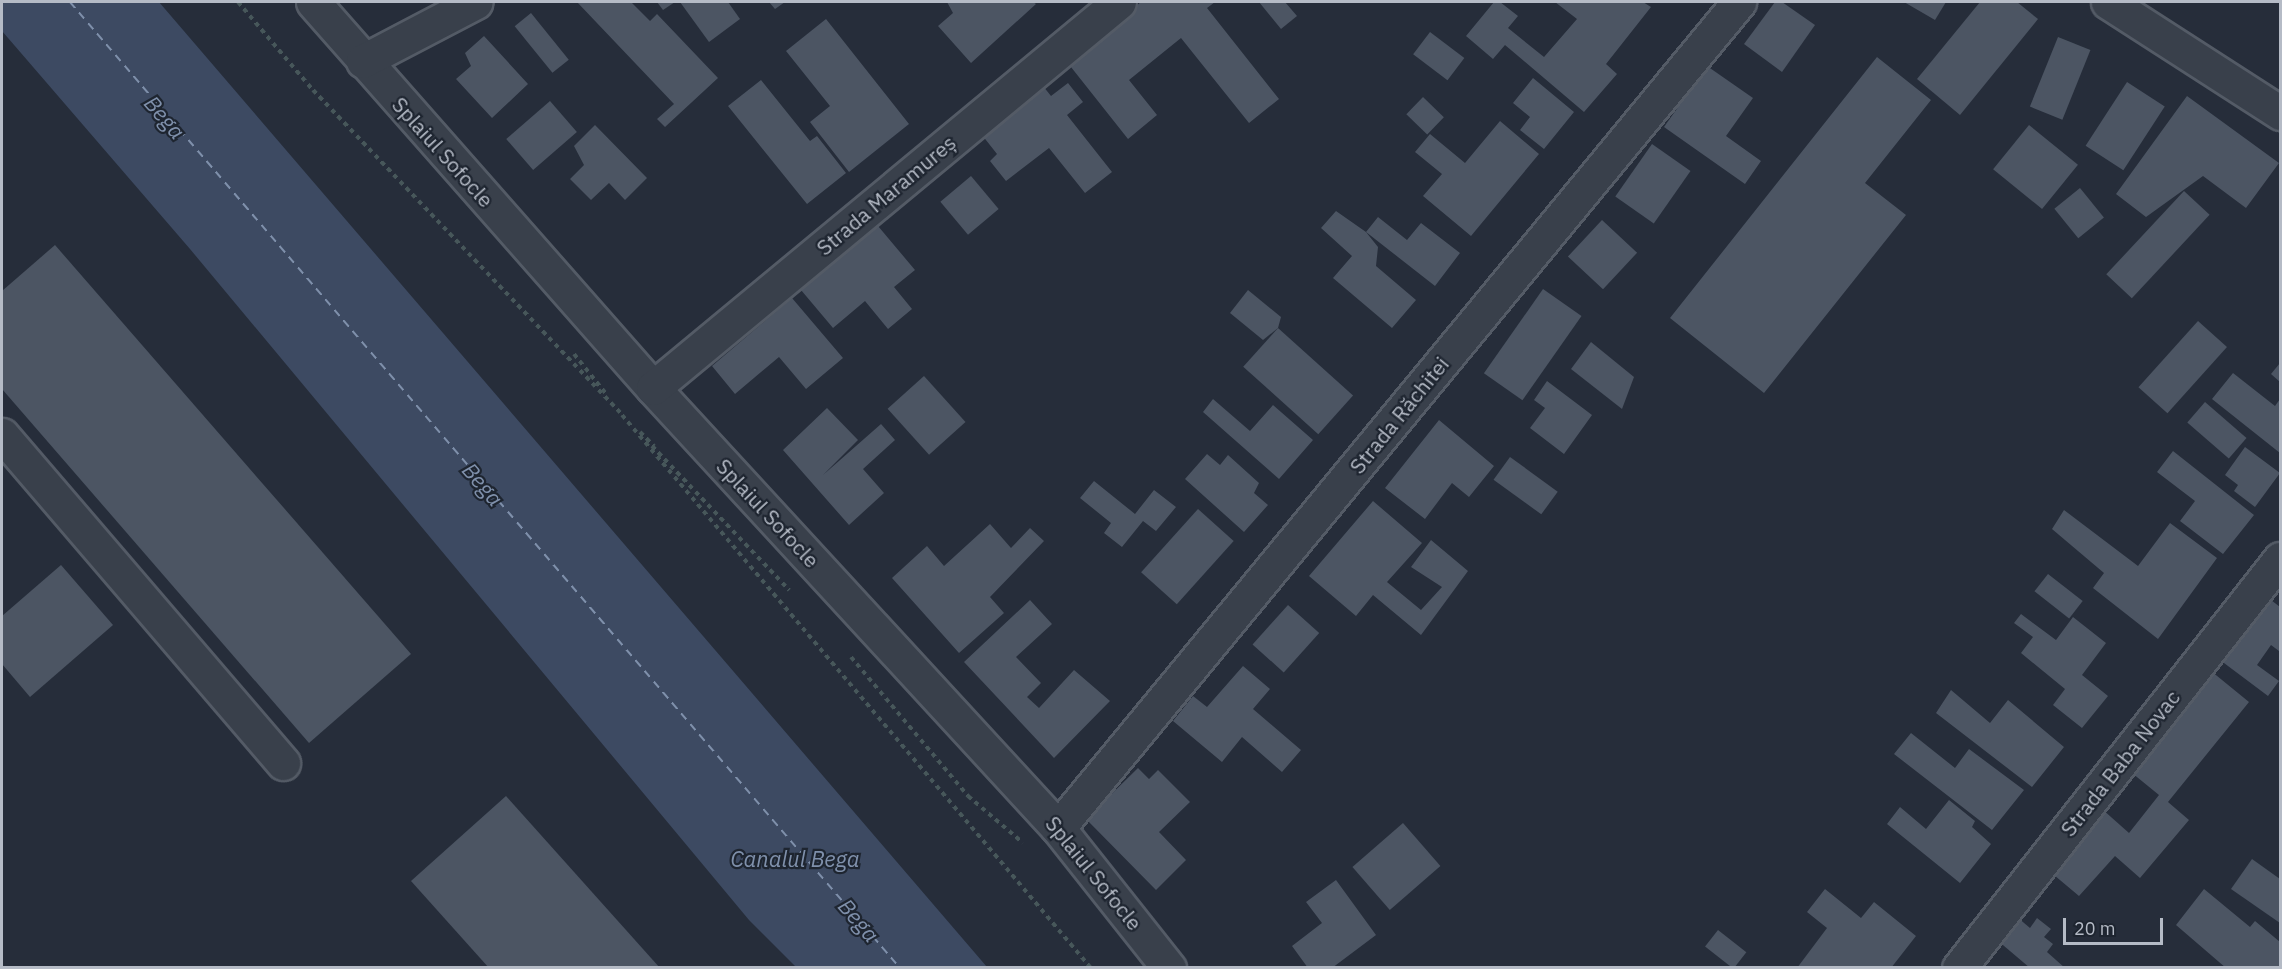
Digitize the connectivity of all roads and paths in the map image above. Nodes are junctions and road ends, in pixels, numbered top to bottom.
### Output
1 (238, 2) edge
2 (313, 2) edge
3 (476, 2) edge
4 (1119, 2) edge
5 (1739, 2) edge
6 (2108, 2) edge
7 (363, 61) junction
8 (2280, 113) edge
9 (653, 388) junction
10 (622, 415) junction
11 (2, 435) edge
12 (2280, 559) edge
13 (794, 595) dead end
14 (850, 656) dead end
15 (283, 763) dead end
16 (1059, 828) junction
17 (1032, 852) dead end
18 (1091, 968) edge
19 (1169, 968) edge
20 (1959, 968) edge

1 - 10 path
2 - 7 street, Splaiul Sofocle
3 - 7 street
4 - 9 street, Strada Maramureș
5 - 16 street, Strada Răchitei
6 - 8 street
7 - 9 street, Splaiul Sofocle
9 - 16 street, Splaiul Sofocle
10 - 13 path
10 - 18 path
11 - 15 street
12 - 20 street, Strada Baba Novac
14 - 17 path
16 - 19 street, Splaiul Sofocle

